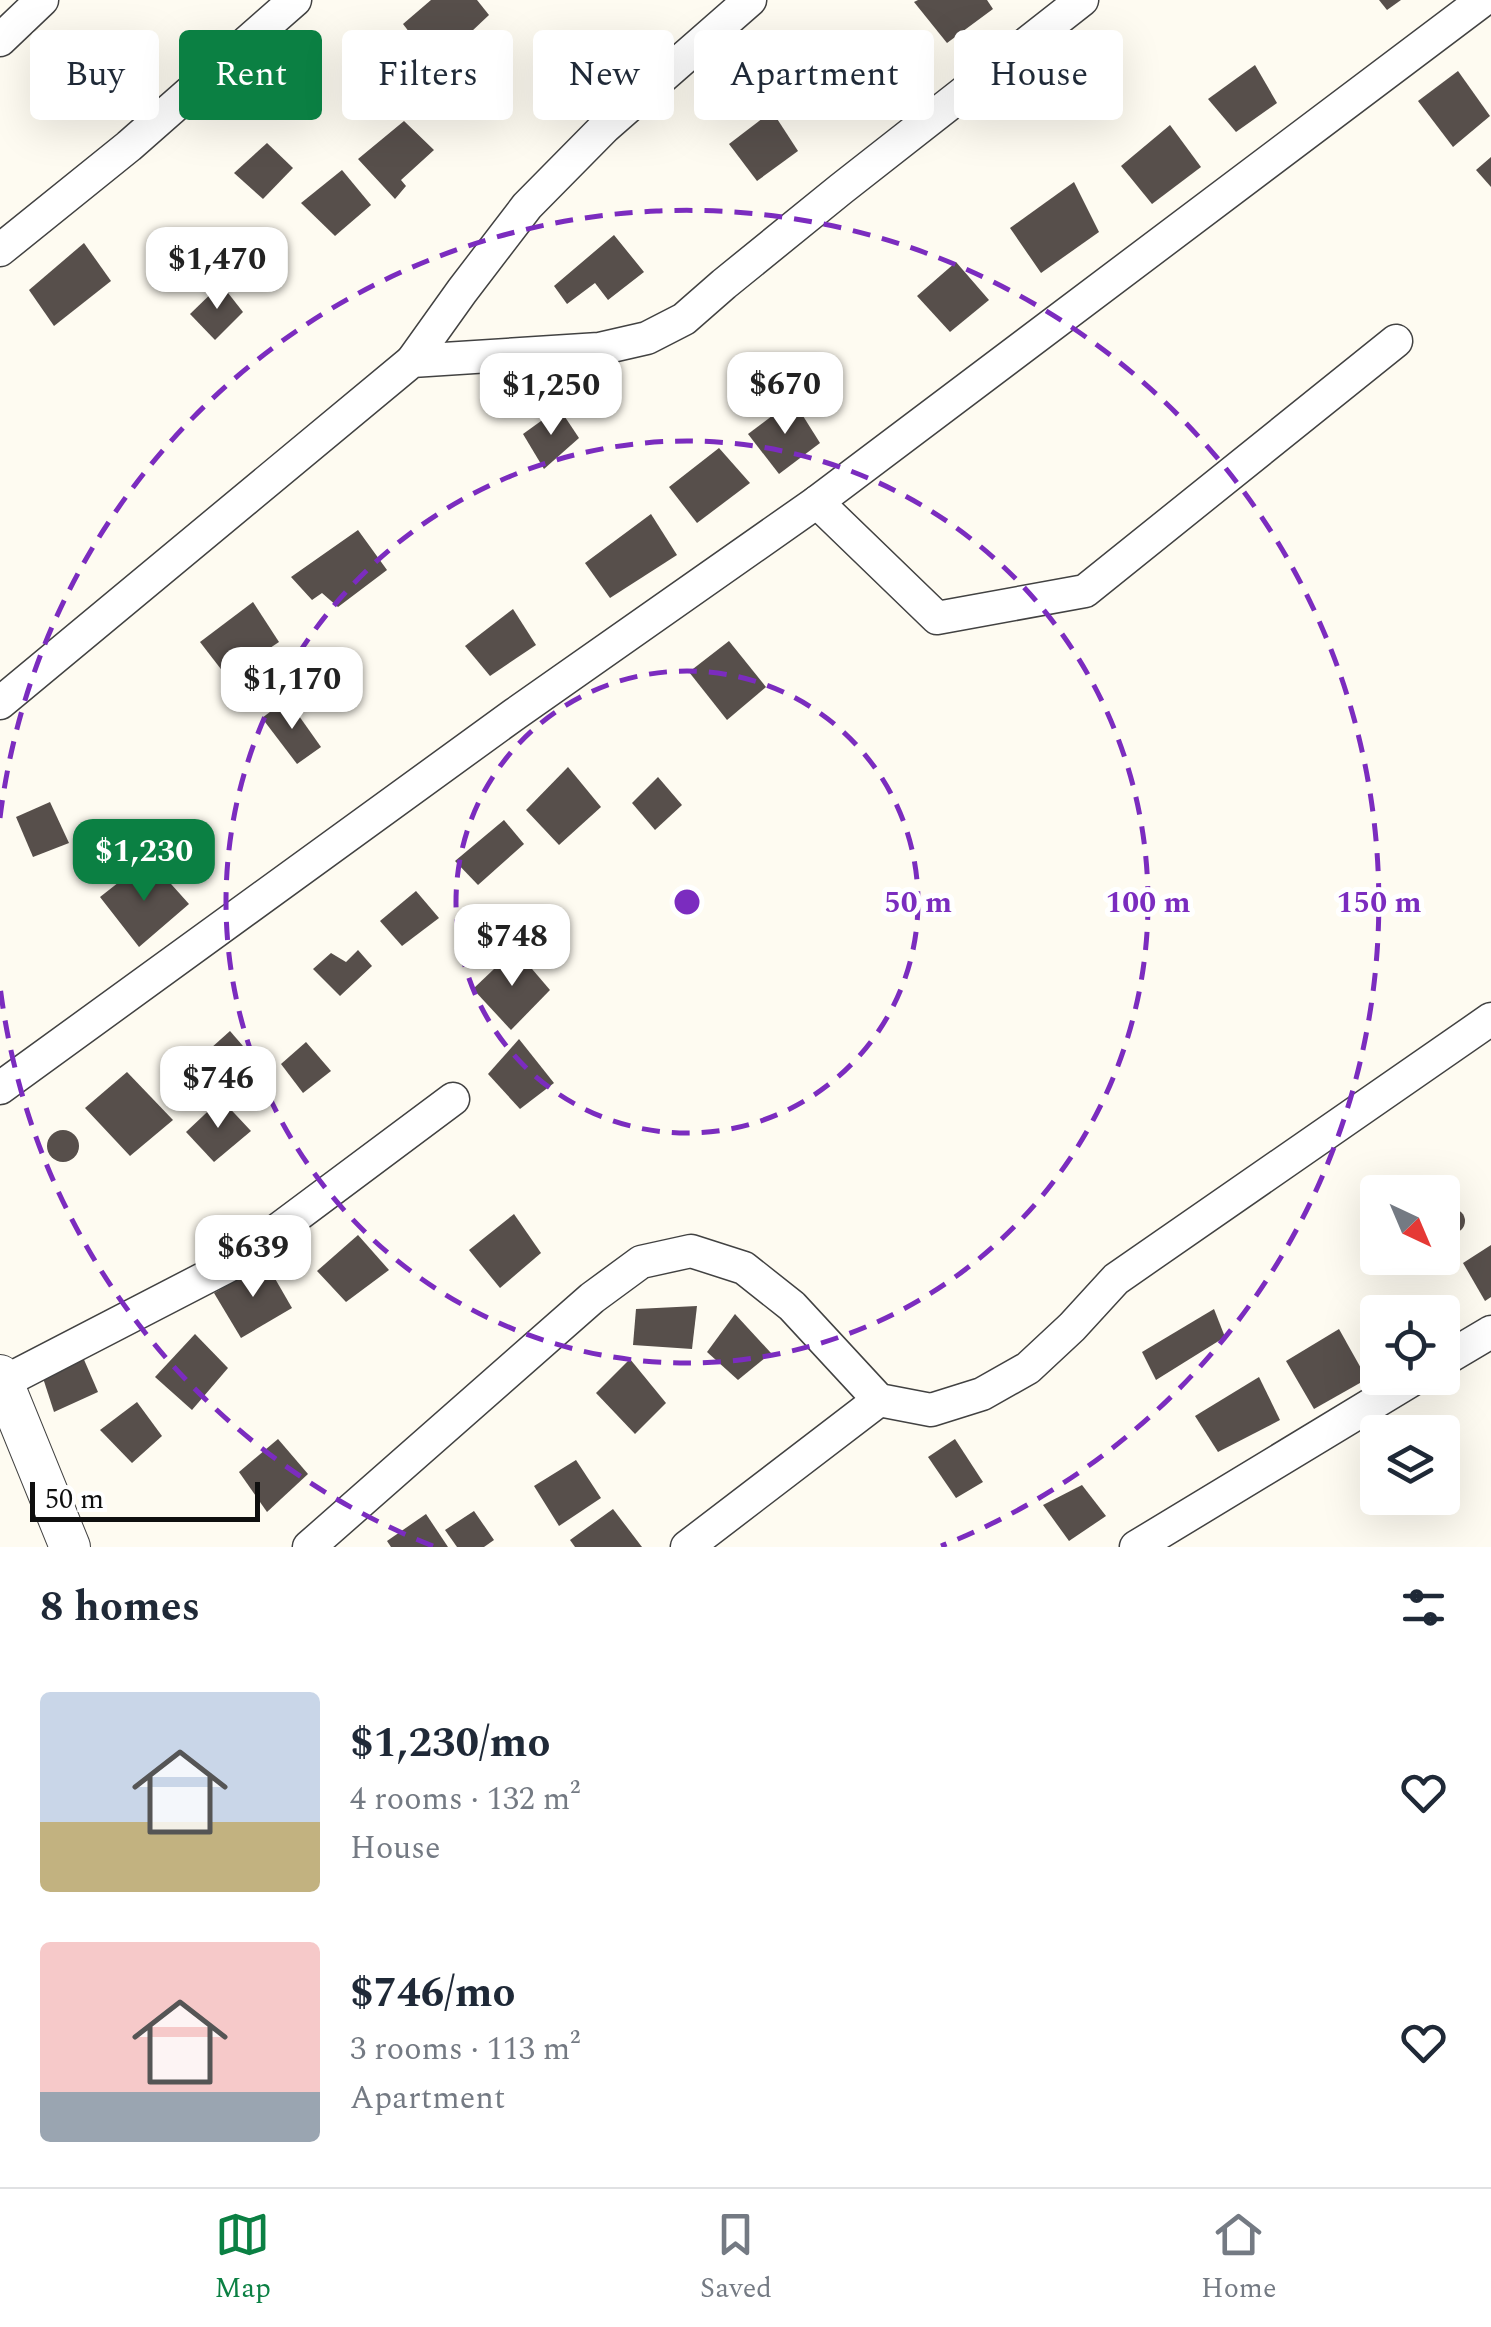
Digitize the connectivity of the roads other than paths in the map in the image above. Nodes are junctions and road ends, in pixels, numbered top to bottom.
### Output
1 (42, 0) edge
2 (295, 0) edge
3 (750, 0) edge
4 (1082, 0) edge
5 (1483, 0) edge
6 (0, 40) edge
7 (0, 250) edge
8 (1396, 341) dead end
9 (412, 361) junction
10 (817, 502) junction
11 (0, 703) edge
12 (1491, 1019) edge
13 (0, 1088) edge
14 (453, 1098) dead end
15 (1491, 1332) edge
16 (1460, 1350) edge
17 (1, 1381) edge
18 (1387, 1395) edge
19 (879, 1400) junction
20 (61, 1543) edge
21 (309, 1547) edge
22 (686, 1547) edge
23 (1136, 1547) edge

1 - 6 street
2 - 7 street
3 - 9 street
4 - 9 street
5 - 10 street
8 - 10 street
9 - 11 street
10 - 13 street
12 - 19 street
14 - 17 street
15 - 16 street
17 - 20 street
18 - 23 street
19 - 21 street
19 - 22 street

